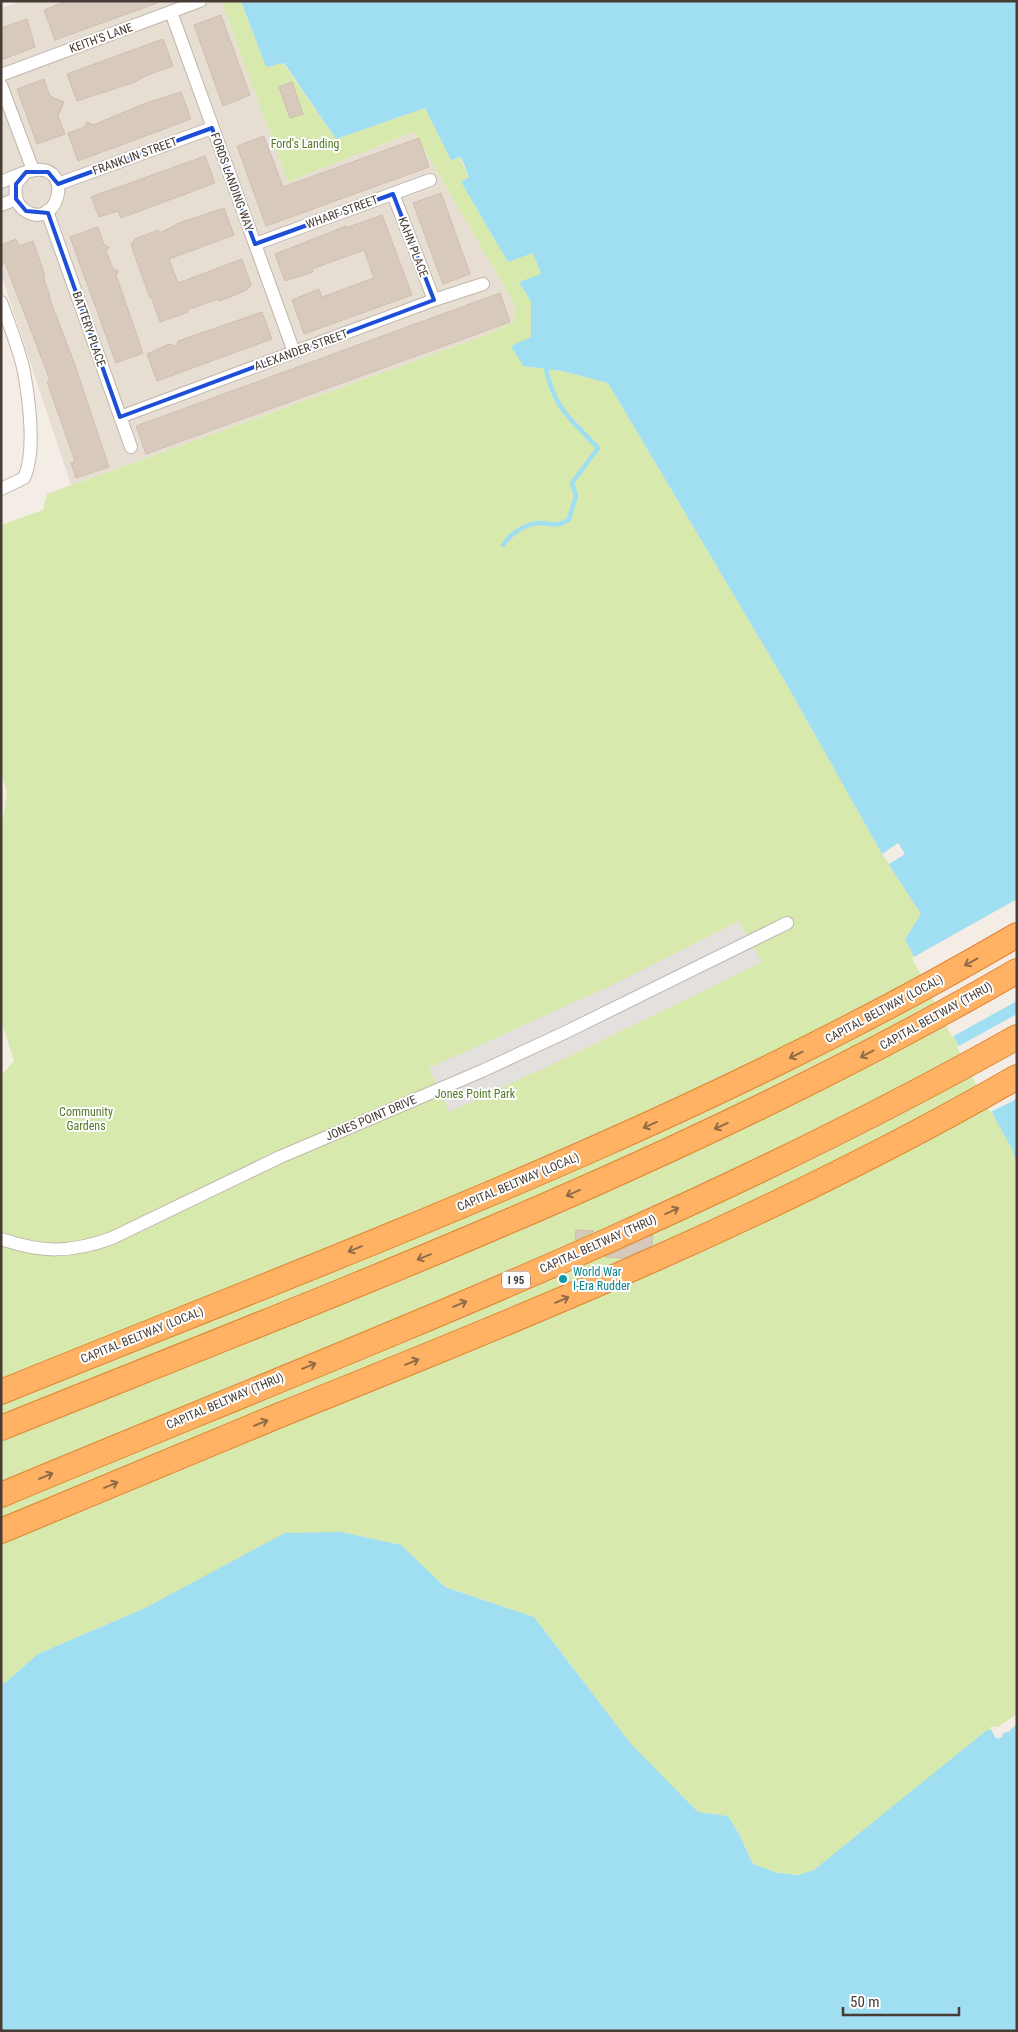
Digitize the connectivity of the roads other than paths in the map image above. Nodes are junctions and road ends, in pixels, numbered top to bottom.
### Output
1 (200, 1) edge
2 (171, 12) junction
3 (1, 75) edge
4 (1, 85) edge
5 (212, 128) junction
6 (30, 171) junction
7 (430, 180) dead end
8 (1, 182) edge
9 (58, 184) junction
10 (393, 194) junction
11 (16, 199) junction
12 (1, 205) edge
13 (47, 211) junction
14 (255, 244) junction
15 (483, 284) dead end
16 (434, 300) junction
17 (1, 302) edge
18 (294, 352) junction
19 (120, 417) junction
20 (131, 447) dead end
21 (1, 489) edge
22 (787, 923) dead end
23 (1017, 936) edge
24 (1017, 971) edge
25 (1017, 1037) edge
26 (1017, 1077) edge
27 (1, 1239) edge
28 (1, 1392) edge
29 (1, 1428) edge
30 (1, 1495) edge
31 (1, 1531) edge

1 - 2 street, KEITH'S LANE
2 - 3 street, KEITH'S LANE
2 - 5 street, FORDS LANDING WAY
4 - 6 street
5 - 9 street, FRANKLIN STREET
5 - 14 street, FORDS LANDING WAY
6 - 8 street
6 - 9 street
6 - 11 street
7 - 10 street, WHARF STREET
9 - 13 street
10 - 14 street, WHARF STREET
10 - 16 street, KAHN PLACE
11 - 12 street
11 - 13 street
13 - 19 street, BATTERY PLACE
14 - 18 street, FORDS LANDING WAY
15 - 16 street, ALEXANDER STREET
16 - 18 street, ALEXANDER STREET
17 - 21 street
18 - 19 street, ALEXANDER STREET
19 - 20 street, BATTERY PLACE
22 - 27 street, JONES POINT DRIVE
23 -> 28 highway, CAPITAL BELTWAY (LOCAL)
24 -> 29 highway, CAPITAL BELTWAY (THRU)
30 -> 25 highway, CAPITAL BELTWAY (THRU) / I 95
31 -> 26 highway

